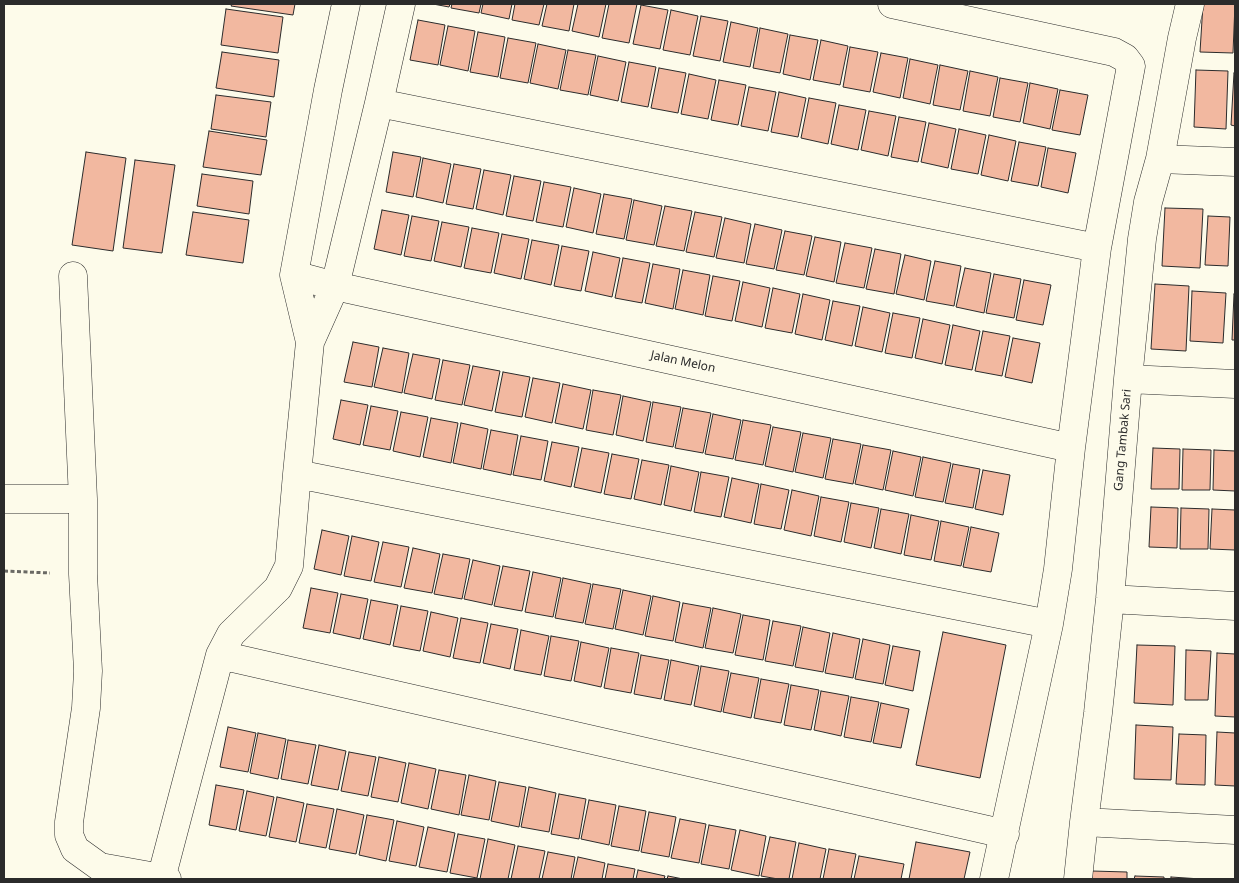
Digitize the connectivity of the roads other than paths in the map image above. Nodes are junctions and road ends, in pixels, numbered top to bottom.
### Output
1 (346, 4) edge
2 (401, 4) edge
3 (892, 4) edge
4 (1190, 4) edge
5 (379, 103) junction
6 (1160, 159) junction
7 (1235, 162) edge
8 (1097, 248) junction
9 (294, 275) junction
10 (73, 276) dead end
11 (335, 286) junction
12 (310, 342) junction
13 (1128, 379) junction
14 (1235, 384) edge
15 (1071, 448) junction
16 (297, 474) junction
17 (4, 499) edge
18 (83, 499) junction
19 (1110, 599) junction
20 (1235, 606) edge
21 (1049, 624) junction
22 (220, 654) junction
23 (1084, 822) junction
24 (1235, 830) edge
25 (1004, 834) junction
26 (99, 873) edge
27 (163, 879) edge
28 (994, 879) edge
29 (1078, 879) edge

1 - 9 street
2 - 5 street
3 - 8 street
4 - 6 street, Gang Tambak Sari
5 - 8 street
5 - 11 street
6 - 7 street
6 - 13 street, Gang Tambak Sari
8 - 15 street
9 - 11 street, Jalan Melon
9 - 12 street
10 - 18 street
11 - 12 street
11 - 15 street, Jalan Melon
12 - 16 street
13 - 14 street
13 - 19 street, Gang Tambak Sari
15 - 21 street
16 - 21 street
16 - 22 street
17 - 18 street
18 - 26 street
19 - 20 street
19 - 23 street, Gang Tambak Sari
21 - 25 street
22 - 25 street
22 - 27 street
23 - 24 street
23 - 29 street, Gang Tambak Sari
25 - 28 street
26 - 27 street

